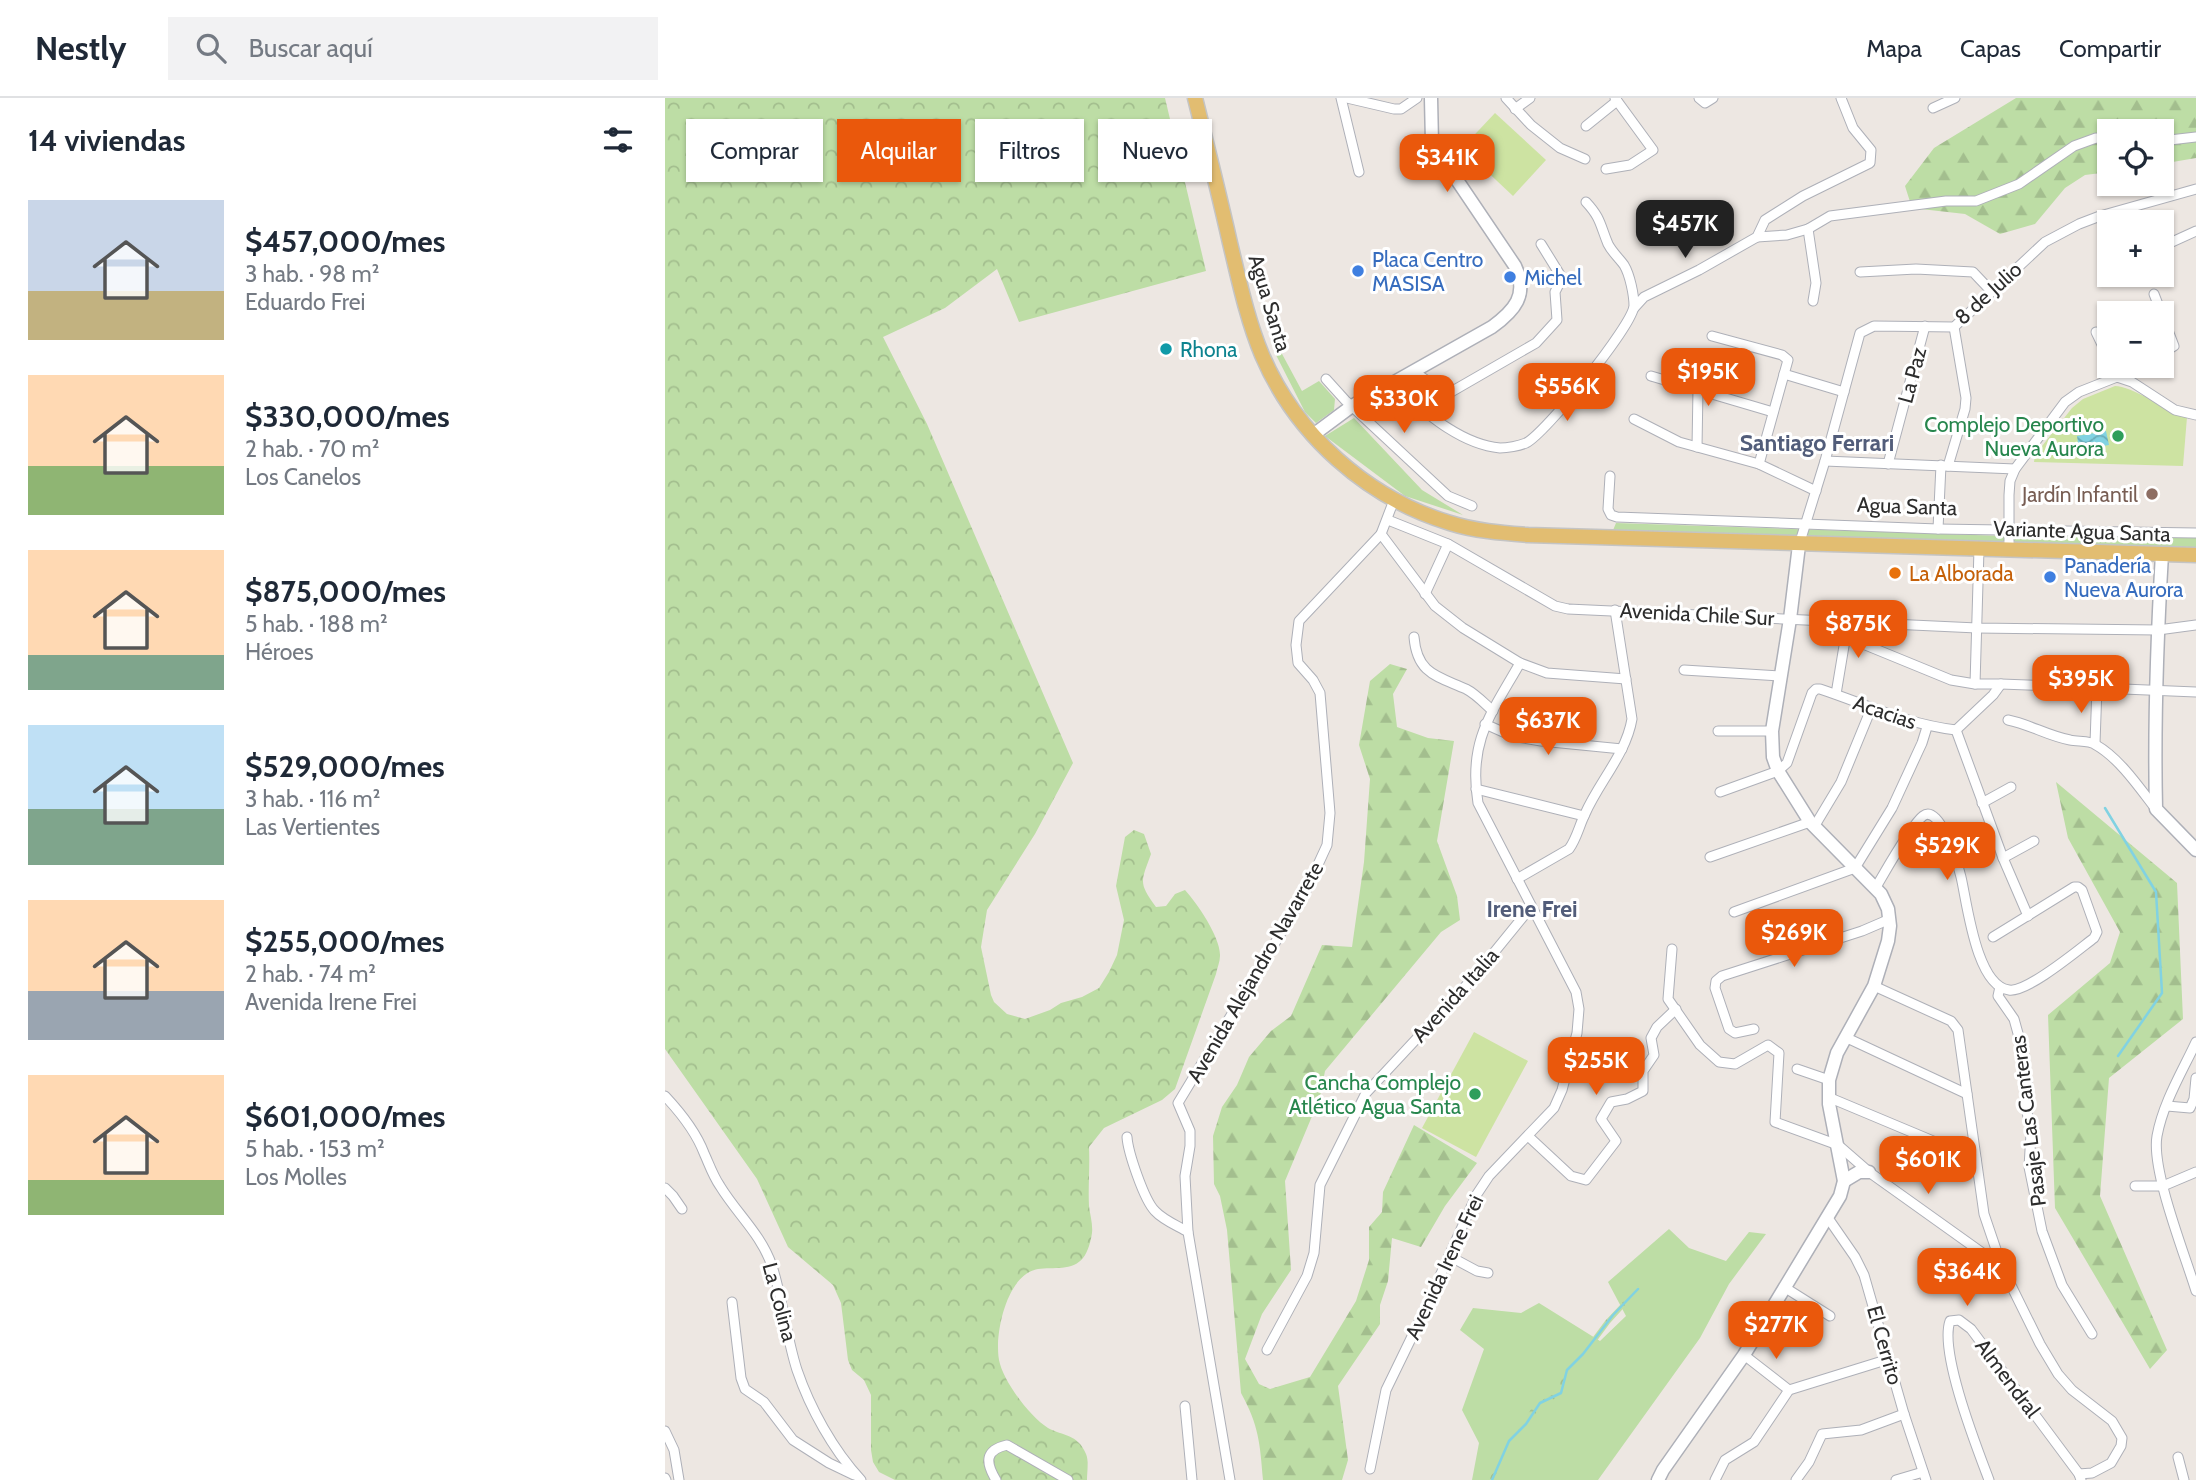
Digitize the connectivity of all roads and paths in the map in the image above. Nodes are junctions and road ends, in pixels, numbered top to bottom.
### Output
1 (1195, 98) edge
2 (1341, 98) edge
3 (1347, 98) edge
4 (1417, 98) edge
5 (1431, 98) edge
6 (1506, 98) edge
7 (1530, 98) edge
8 (1841, 98) edge
9 (1955, 98) edge
10 (1616, 100) edge
11 (1933, 108) dead end
12 (1515, 109) junction
13 (1586, 126) dead end
14 (2196, 137) edge
15 (2097, 138) edge
16 (2174, 140) edge
17 (1585, 159) dead end
18 (1606, 169) dead end
19 (1359, 172) dead end
20 (2196, 189) edge
21 (1586, 202) dead end
22 (1808, 229) junction
23 (2196, 231) edge
24 (1757, 237) junction
25 (2174, 241) edge
26 (1541, 244) dead end
27 (1860, 272) dead end
28 (1991, 291) junction
29 (2154, 294) dead end
30 (1812, 301) dead end
31 (2157, 301) edge
32 (1634, 309) junction
33 (1925, 326) junction
34 (1954, 327) junction
35 (1712, 336) dead end
36 (1413, 371) junction
37 (1784, 374) junction
38 (1651, 376) dead end
39 (2115, 378) edge
40 (2120, 378) edge
41 (1326, 379) dead end
42 (1391, 383) junction
43 (1697, 389) junction
44 (1844, 392) junction
45 (1352, 406) junction
46 (1773, 412) junction
47 (2196, 415) edge
48 (1635, 419) dead end
49 (1313, 435) junction
50 (1697, 447) junction
51 (1825, 461) junction
52 (1759, 464) junction
53 (1888, 464) junction
54 (1945, 466) junction
55 (2015, 469) junction
56 (1609, 476) dead end
57 (1816, 491) junction
58 (1394, 500) junction
59 (1472, 506) dead end
60 (1617, 517) junction
61 (1388, 520) junction
62 (1807, 524) junction
63 (2008, 528) junction
64 (1938, 529) junction
65 (2196, 533) edge
66 (1381, 534) junction
67 (1611, 539) junction
68 (1448, 544) junction
69 (1799, 545) junction
70 (1979, 549) junction
71 (2009, 550) junction
72 (2162, 554) junction
73 (2196, 555) edge
74 (1425, 594) junction
75 (1615, 610) junction
76 (1790, 619) junction
77 (1848, 622) junction
78 (2196, 625) edge
79 (1977, 628) junction
80 (2158, 630) junction
81 (1415, 637) dead end
82 (1846, 638) junction
83 (1520, 663) junction
84 (1685, 670) dead end
85 (1780, 676) junction
86 (1626, 679) junction
87 (1975, 684) junction
88 (2001, 684) junction
89 (2097, 687) junction
90 (2157, 691) junction
91 (2196, 692) edge
92 (1836, 694) junction
93 (1871, 709) junction
94 (1493, 711) junction
95 (2008, 720) dead end
96 (1485, 724) junction
97 (1927, 727) junction
98 (1772, 730) junction
99 (1956, 730) junction
100 (1718, 731) dead end
101 (2095, 743) junction
102 (1622, 749) junction
103 (1778, 771) junction
104 (2011, 787) dead end
105 (1476, 789) junction
106 (1720, 792) dead end
107 (1982, 803) junction
108 (2156, 809) junction
109 (1584, 816) junction
110 (1812, 824) junction
111 (2034, 841) dead end
112 (2196, 850) edge
113 (1710, 857) dead end
114 (2003, 858) junction
115 (1855, 868) junction
116 (1517, 879) junction
117 (1876, 887) junction
118 (1531, 906) junction
119 (1734, 912) dead end
120 (2028, 916) junction
121 (1890, 919) junction
122 (1993, 937) dead end
123 (1672, 949) dead end
124 (1874, 986) junction
125 (2000, 987) junction
126 (1676, 1009) junction
127 (1754, 1029) dead end
128 (1847, 1038) junction
129 (2196, 1042) edge
130 (1797, 1069) dead end
131 (2196, 1078) edge
132 (1829, 1080) junction
133 (1967, 1094) junction
134 (665, 1096) edge
135 (1828, 1097) junction
136 (2167, 1106) junction
137 (1528, 1136) junction
138 (1128, 1137) dead end
139 (1838, 1144) junction
140 (1976, 1159) junction
141 (1869, 1172) junction
142 (2196, 1172) edge
143 (1844, 1181) junction
144 (2135, 1186) dead end
145 (2163, 1186) junction
146 (665, 1188) edge
147 (682, 1209) dead end
148 (1828, 1218) junction
149 (1188, 1232) junction
150 (1449, 1256) junction
151 (2002, 1267) junction
152 (1488, 1273) dead end
153 (1784, 1287) junction
154 (2196, 1291) edge
155 (732, 1302) dead end
156 (1830, 1316) dead end
157 (2092, 1334) dead end
158 (1267, 1350) dead end
159 (1744, 1355) junction
160 (1889, 1359) junction
161 (1789, 1390) junction
162 (1185, 1406) dead end
163 (1904, 1414) junction
164 (665, 1431) edge
165 (2178, 1457) dead end
166 (1370, 1469) dead end
167 (1924, 1476) edge
168 (2080, 1477) edge
169 (859, 1478) edge
170 (679, 1480) edge
171 (996, 1480) edge
172 (1068, 1480) edge
173 (1192, 1480) edge
174 (1230, 1480) edge
175 (1658, 1480) edge
176 (1715, 1480) edge
177 (1796, 1480) edge
178 (1896, 1480) edge
179 (1989, 1480) edge
180 (2183, 1480) edge

1 - 49 main road, Agua Santa
2 - 19 street
3 - 4 street
5 - 36 street
6 - 12 street
7 - 12 street
8 - 24 street
9 - 11 street
10 - 13 street
10 - 18 street
12 - 17 street
14 - 16 street
15 - 22 street
20 - 28 street, 8 de Julio
21 - 32 street
22 - 24 street
22 - 30 street
23 - 25 street
24 - 32 street
26 - 36 street
27 - 28 street
28 - 34 street, 8 de Julio
29 - 31 street
32 - 42 street
33 - 34 street, 8 de Julio
33 - 44 street, 8 de Julio
33 - 53 street, La Paz
34 - 54 street
35 - 37 street
36 - 42 street
37 - 44 street
37 - 46 street
38 - 43 street
39 - 55 street
40 - 47 street
41 - 45 street
42 - 45 street
43 - 46 street
43 - 50 street
44 - 51 street, 8 de Julio
45 - 49 street
45 - 59 street
46 - 52 street
48 - 50 street
49 - 58 main road, Agua Santa
50 - 52 street
51 - 53 street
51 - 57 street, 8 de Julio
52 - 57 street
53 - 54 street
54 - 55 street
54 - 64 street
55 - 63 street
56 - 60 street
57 - 62 street, 8 de Julio
58 - 61 street, Avenida Alejandro Navarrete
58 - 67 main road, Agua Santa
60 - 62 street, Agua Santa
60 - 67 street
61 - 66 street, Avenida Alejandro Navarrete
61 - 68 street, Avenida Chile Sur
62 - 64 street, Agua Santa
62 - 69 street, 8 de Julio
63 - 64 street, Agua Santa
63 - 65 street, Agua Santa
63 - 71 street
66 - 74 street
66 - 149 street, Avenida Alejandro Navarrete
67 - 69 main road, Agua Santa
68 - 74 street
68 - 75 street, Avenida Chile Sur
69 - 70 main road, Variante Agua Santa
69 - 76 street
70 - 71 main road, Variante Agua Santa
70 - 79 street
71 - 72 main road, Variante Agua Santa
72 - 73 main road, Variante Agua Santa
72 - 80 street
74 - 83 street
75 - 76 street, Avenida Chile Sur
75 - 86 street
76 - 77 street, Avenida Chile Sur
76 - 85 street
77 - 79 street, Avenida Chile Sur
77 - 82 street
78 - 80 street, Avenida Chile Sur
79 - 80 street, Avenida Chile Sur
79 - 87 street
80 - 90 street
81 - 94 street
82 - 87 street
82 - 92 street
83 - 86 street
83 - 94 street, Avenida Irene Frei
84 - 85 street
85 - 98 street
86 - 102 street
87 - 88 street
88 - 89 street
88 - 99 street
89 - 90 street
89 - 101 street
90 - 91 street
90 - 108 street
92 - 93 street, Acacias
92 - 103 street, Acacias
93 - 97 street, Acacias
93 - 110 street
94 - 96 street, Avenida Irene Frei
95 - 101 street
96 - 102 street
96 - 105 street, Avenida Irene Frei
97 - 99 street, Acacias
97 - 115 street
98 - 100 street
98 - 103 street
99 - 107 street
101 - 108 street
102 - 109 street
103 - 106 street
103 - 110 street
104 - 107 street
105 - 109 street
105 - 116 street, Avenida Irene Frei
107 - 114 street
108 - 112 street
109 - 116 street
110 - 113 street
110 - 115 street
111 - 114 street
114 - 120 street
115 - 117 street
115 - 119 street
116 - 118 street, Avenida Irene Frei
117 - 121 street
117 - 125 street, Pasaje Las Canteras
118 - 137 street, Avenida Irene Frei
118 - 158 street, Avenida Italia
120 - 122 street
120 - 125 street
121 - 124 street
121 - 127 street
123 - 126 street
124 - 128 street
124 - 133 street
125 - 157 street, Pasaje Las Canteras
126 - 137 street
126 - 139 street
128 - 132 street
128 - 133 street
129 - 136 street
130 - 132 street
131 - 136 street
132 - 135 street
133 - 140 street
134 - 169 street, La Colina
135 - 139 street
135 - 140 street
136 - 145 street
137 - 150 street, Avenida Irene Frei
138 - 149 street
139 - 141 street
139 - 143 street
140 - 151 street
141 - 143 street
141 - 151 street
142 - 145 street
143 - 148 street
144 - 145 street
145 - 154 street
146 - 147 street
148 - 153 street
148 - 160 street, El Cerrito
149 - 174 street, Avenida Alejandro Navarrete
150 - 152 street
150 - 166 street, Avenida Irene Frei
151 - 168 street
153 - 156 street
153 - 159 street
155 - 169 street
159 - 161 street
159 - 175 street
160 - 161 street
160 - 163 street, El Cerrito
161 - 176 street
162 - 173 street
163 - 167 street, El Cerrito
163 - 177 street
164 - 170 street
165 - 180 street
167 - 178 street
168 - 179 street, Almendral
171 - 172 street

